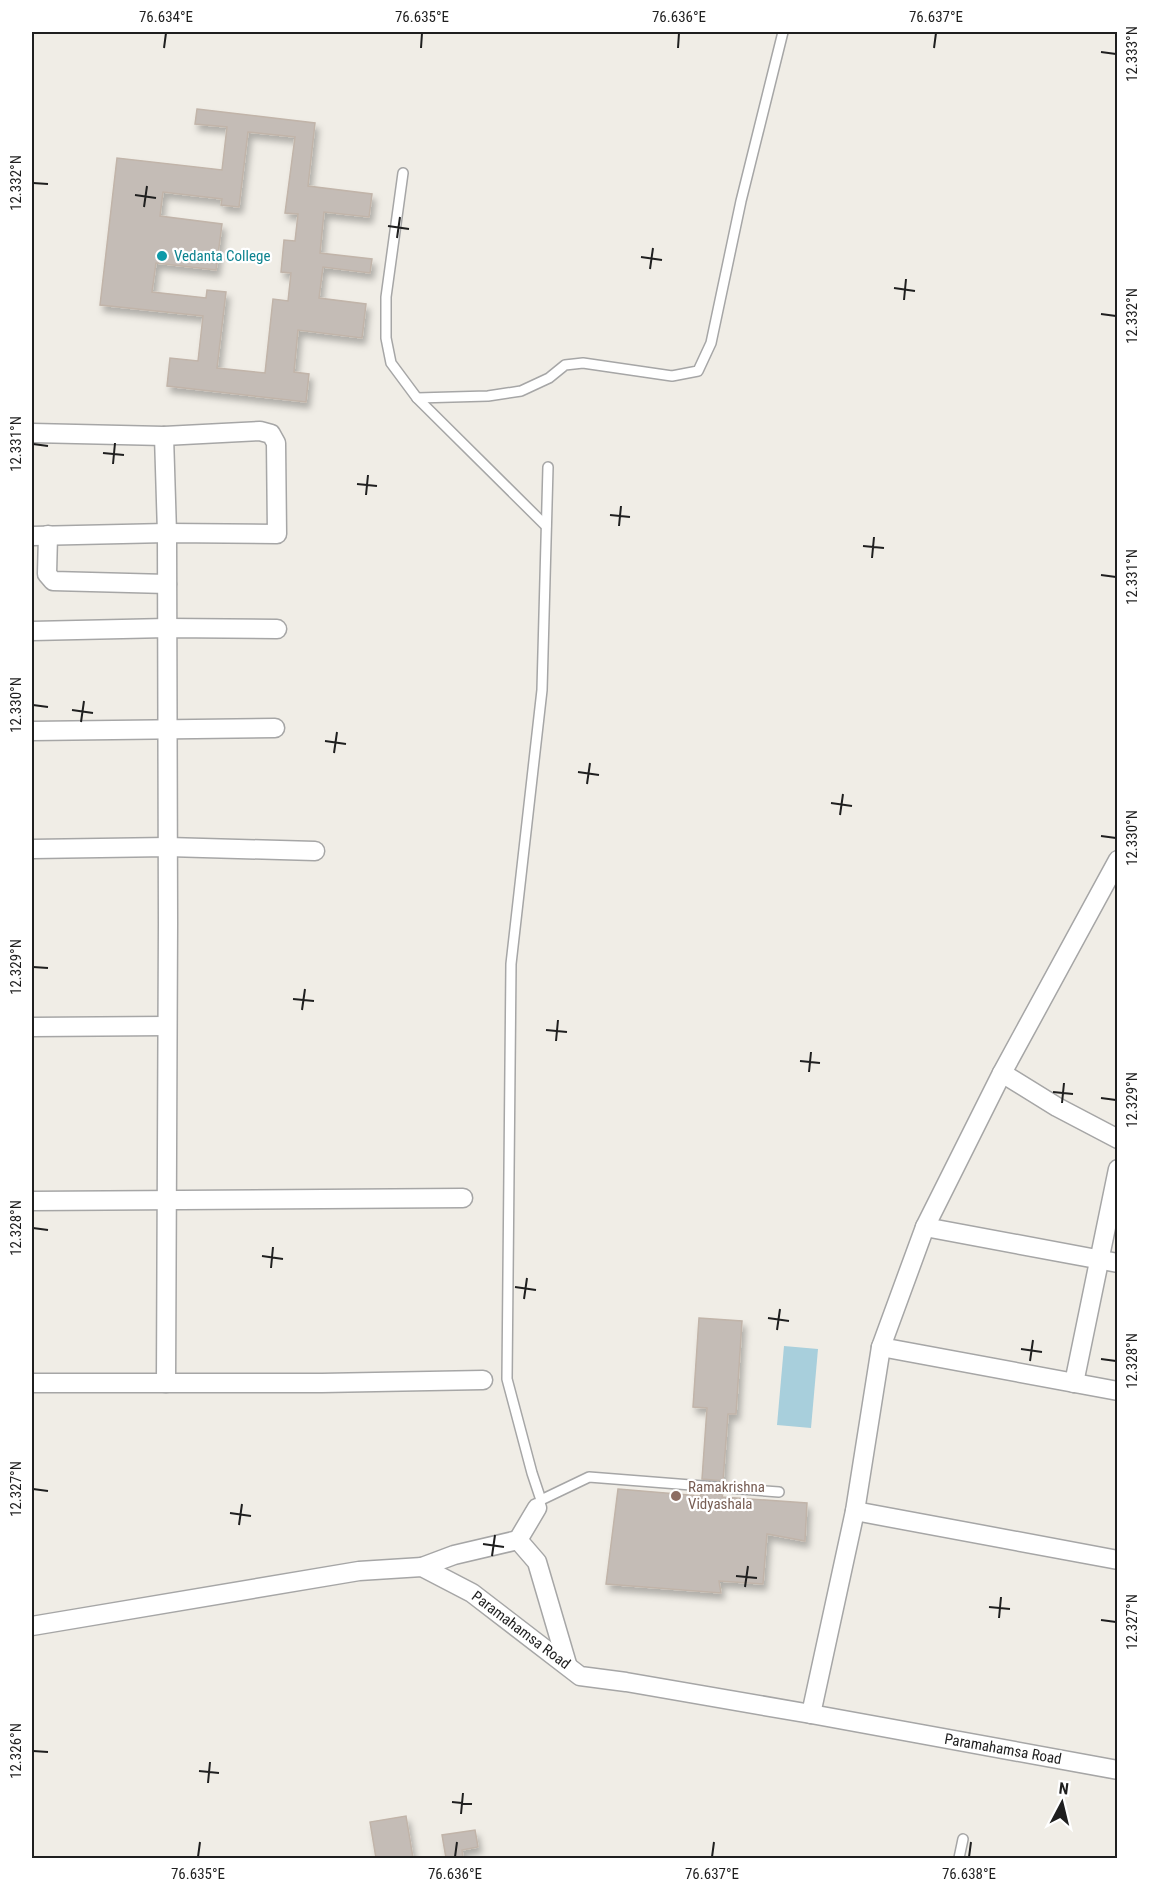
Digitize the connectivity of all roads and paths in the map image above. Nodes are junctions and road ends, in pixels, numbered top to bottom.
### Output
1 (783, 32) edge
2 (403, 173) dead end
3 (417, 398) junction
4 (32, 433) edge
5 (164, 436) junction
6 (548, 467) dead end
7 (546, 526) junction
8 (166, 533) junction
9 (40, 535) edge
10 (167, 584) junction
11 (167, 628) junction
12 (277, 629) dead end
13 (32, 631) edge
14 (275, 728) dead end
15 (167, 729) junction
16 (32, 731) edge
17 (168, 847) junction
18 (32, 849) edge
19 (315, 851) dead end
20 (1118, 860) edge
21 (167, 1026) junction
22 (32, 1027) edge
23 (1002, 1073) junction
24 (1118, 1139) edge
25 (1118, 1169) edge
26 (463, 1198) dead end
27 (167, 1200) junction
28 (32, 1201) edge
29 (925, 1227) junction
30 (1099, 1259) junction
31 (1118, 1263) edge
32 (881, 1347) junction
33 (483, 1380) dead end
34 (32, 1383) edge
35 (166, 1383) junction
36 (1074, 1383) junction
37 (1118, 1390) edge
38 (778, 1492) dead end
39 (539, 1504) junction
40 (855, 1511) junction
41 (519, 1540) junction
42 (1118, 1560) edge
43 (422, 1567) junction
44 (32, 1626) edge
45 (567, 1664) junction
46 (811, 1714) junction
47 (1118, 1770) edge
48 (963, 1839) dead end
49 (959, 1858) edge

1 - 3 lane
2 - 3 lane
3 - 7 lane
4 - 5 street
5 - 8 street
5 - 8 street
6 - 7 lane
7 - 39 lane
8 - 9 street
8 - 10 street
9 - 10 street
10 - 11 street
11 - 12 street
11 - 13 street
11 - 15 street
14 - 15 street
15 - 16 street
15 - 17 street
17 - 18 street
17 - 19 street
17 - 21 street
20 - 23 street
21 - 22 street
21 - 27 street
23 - 24 street
23 - 29 street
25 - 30 street
26 - 27 street
27 - 28 street
27 - 35 street
29 - 30 street
29 - 32 street
30 - 31 street
30 - 36 street
32 - 36 street
32 - 40 street
33 - 35 street
34 - 35 street
36 - 37 street
38 - 39 lane
39 - 41 street
40 - 42 street
40 - 46 street
41 - 43 street
41 - 45 street
43 - 44 street
43 - 45 street, Paramahamsa Road
45 - 46 street, Paramahamsa Road
46 - 47 street, Paramahamsa Road
48 - 49 lane

